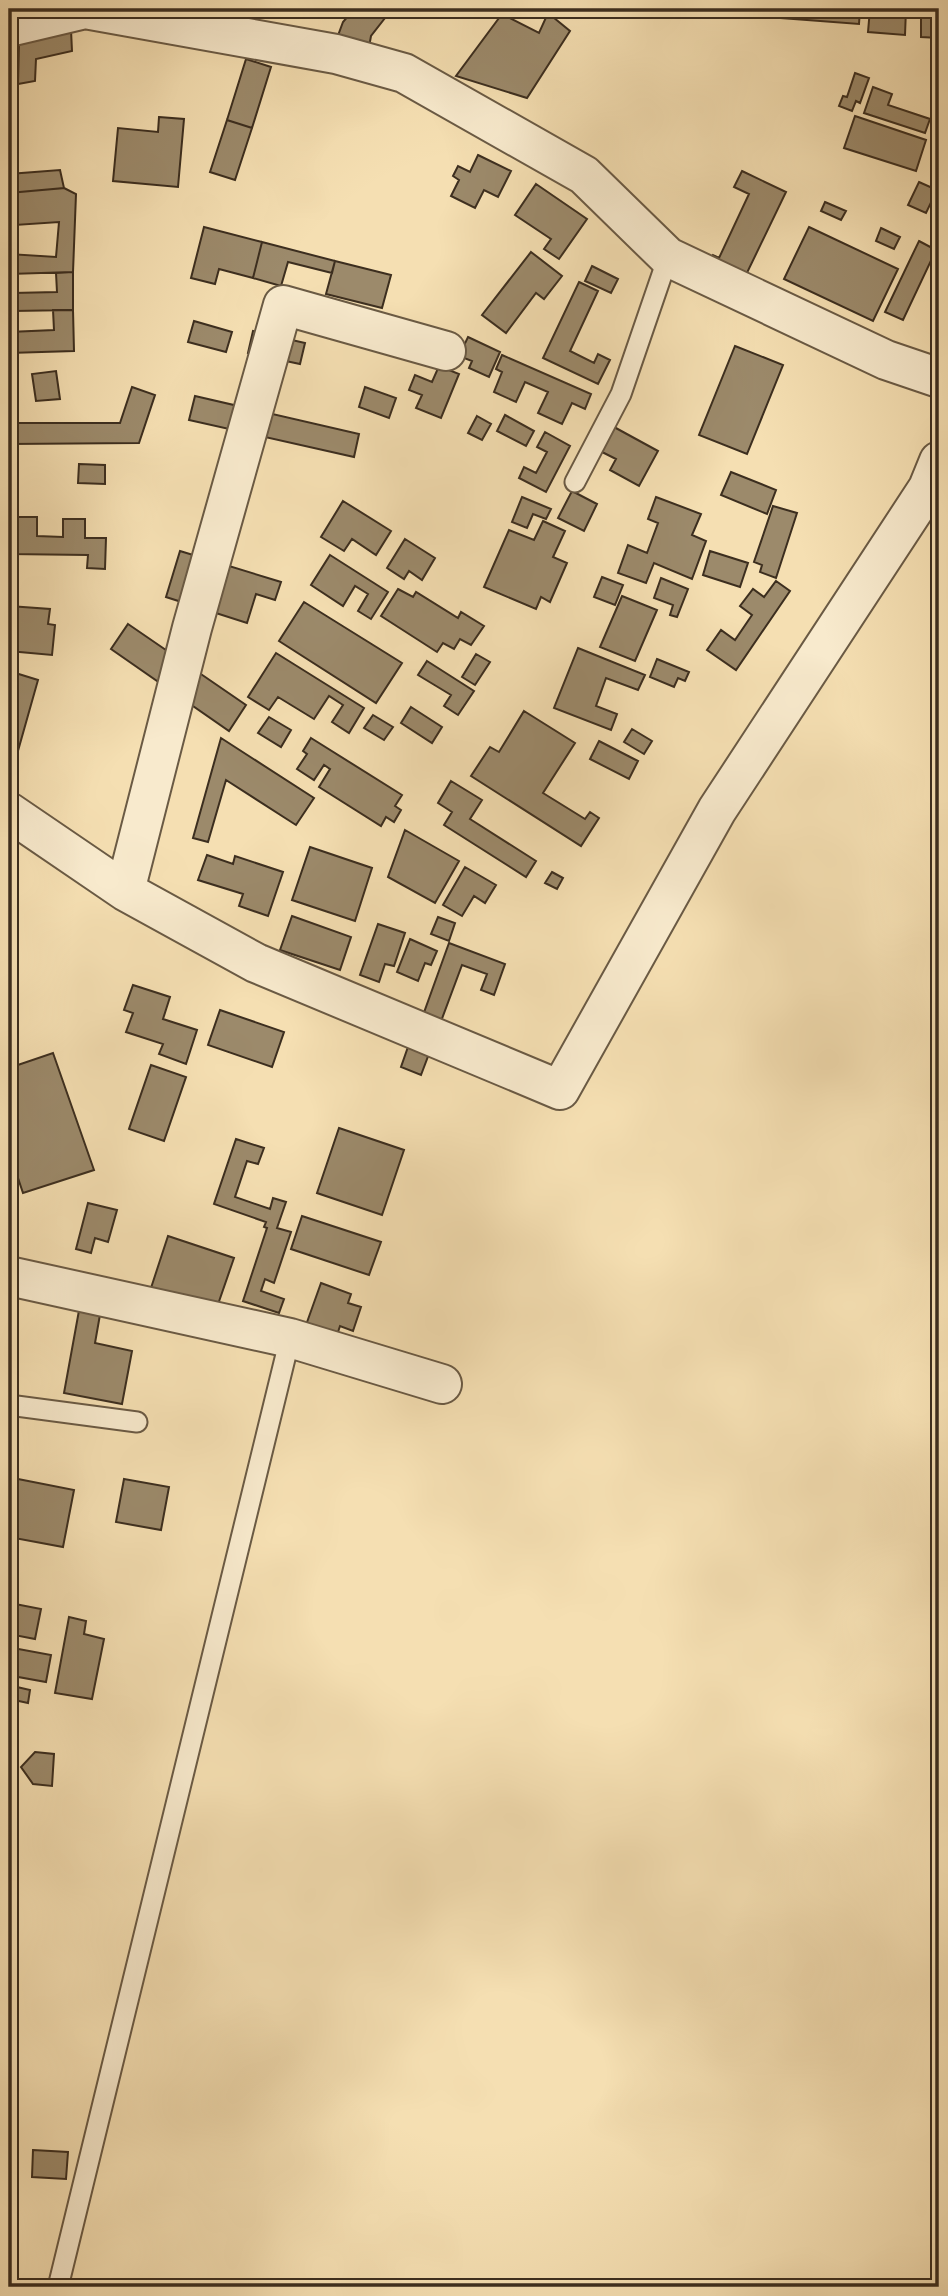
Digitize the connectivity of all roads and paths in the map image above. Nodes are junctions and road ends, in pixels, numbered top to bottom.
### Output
1 (9, 27) edge
2 (668, 257) junction
3 (446, 351) dead end
4 (939, 378) edge
5 (939, 461) edge
6 (575, 482) dead end
7 (9, 811) edge
8 (125, 891) junction
9 (9, 1276) edge
10 (290, 1338) junction
11 (442, 1384) dead end
12 (9, 1405) edge
13 (137, 1422) dead end
14 (58, 2287) edge

1 - 2 street
2 - 4 street
2 - 6 lane
3 - 8 street
5 - 8 street
7 - 8 street
9 - 10 street
10 - 11 street
10 - 14 lane
12 - 13 lane

